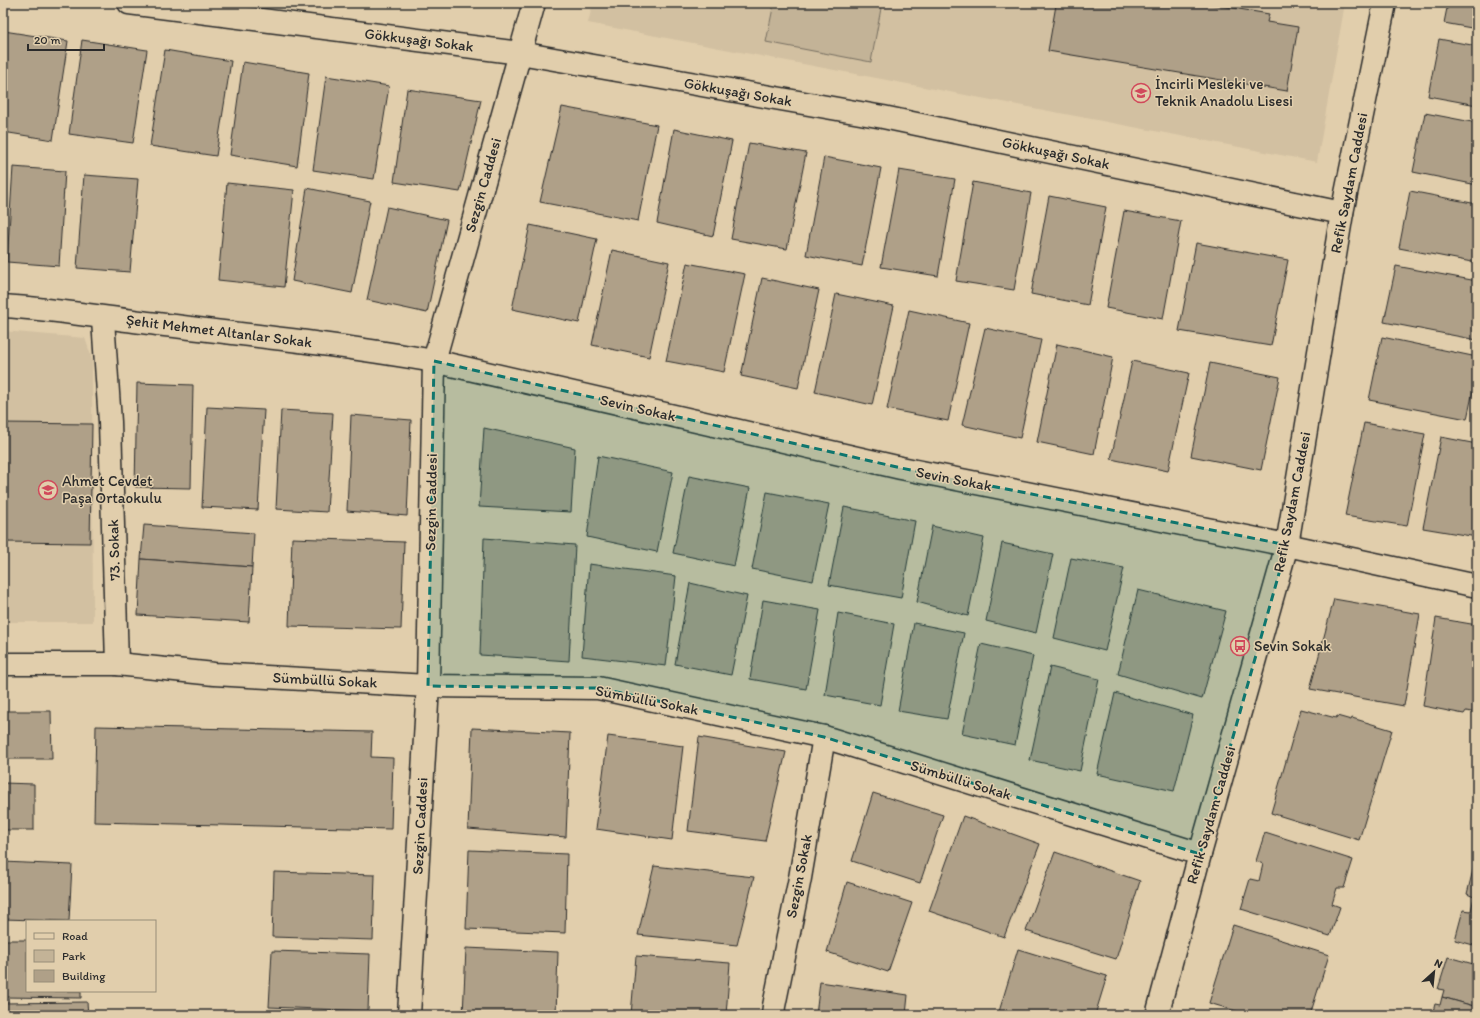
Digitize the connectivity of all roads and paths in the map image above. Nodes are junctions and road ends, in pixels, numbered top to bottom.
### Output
1 (130, 3) edge
2 (534, 3) edge
3 (1385, 3) edge
4 (520, 53) junction
5 (1342, 213) junction
6 (3, 306) edge
7 (105, 318) junction
8 (434, 361) junction
9 (1286, 545) junction
10 (1477, 586) edge
11 (3, 664) edge
12 (117, 664) junction
13 (428, 686) junction
14 (824, 737) junction
15 (1200, 854) junction
16 (409, 1015) edge
17 (773, 1015) edge
18 (1157, 1015) edge

1 - 4 street, Gökkuşağı Sokak
2 - 4 street, Sezgin Caddesi
3 - 5 street, Refik Saydam Caddesi
4 - 5 street, Gökkuşağı Sokak
4 - 8 street, Sezgin Caddesi
5 - 9 street, Refik Saydam Caddesi
6 - 7 street, Şehit Mehmet Altanlar Sokak
7 - 8 street, Şehit Mehmet Altanlar Sokak
7 - 12 street, 73. Sokak
8 - 9 street, Sevin Sokak
8 - 13 street, Sezgin Caddesi
9 - 10 street, Sevin Sokak
9 - 15 street, Refik Saydam Caddesi
11 - 12 street, Sümbüllü Sokak
12 - 13 street, Sümbüllü Sokak
13 - 14 street, Sümbüllü Sokak
13 - 16 street, Sezgin Caddesi
14 - 15 street, Sümbüllü Sokak
14 - 17 street, Sezgin Sokak
15 - 18 street, Refik Saydam Caddesi

